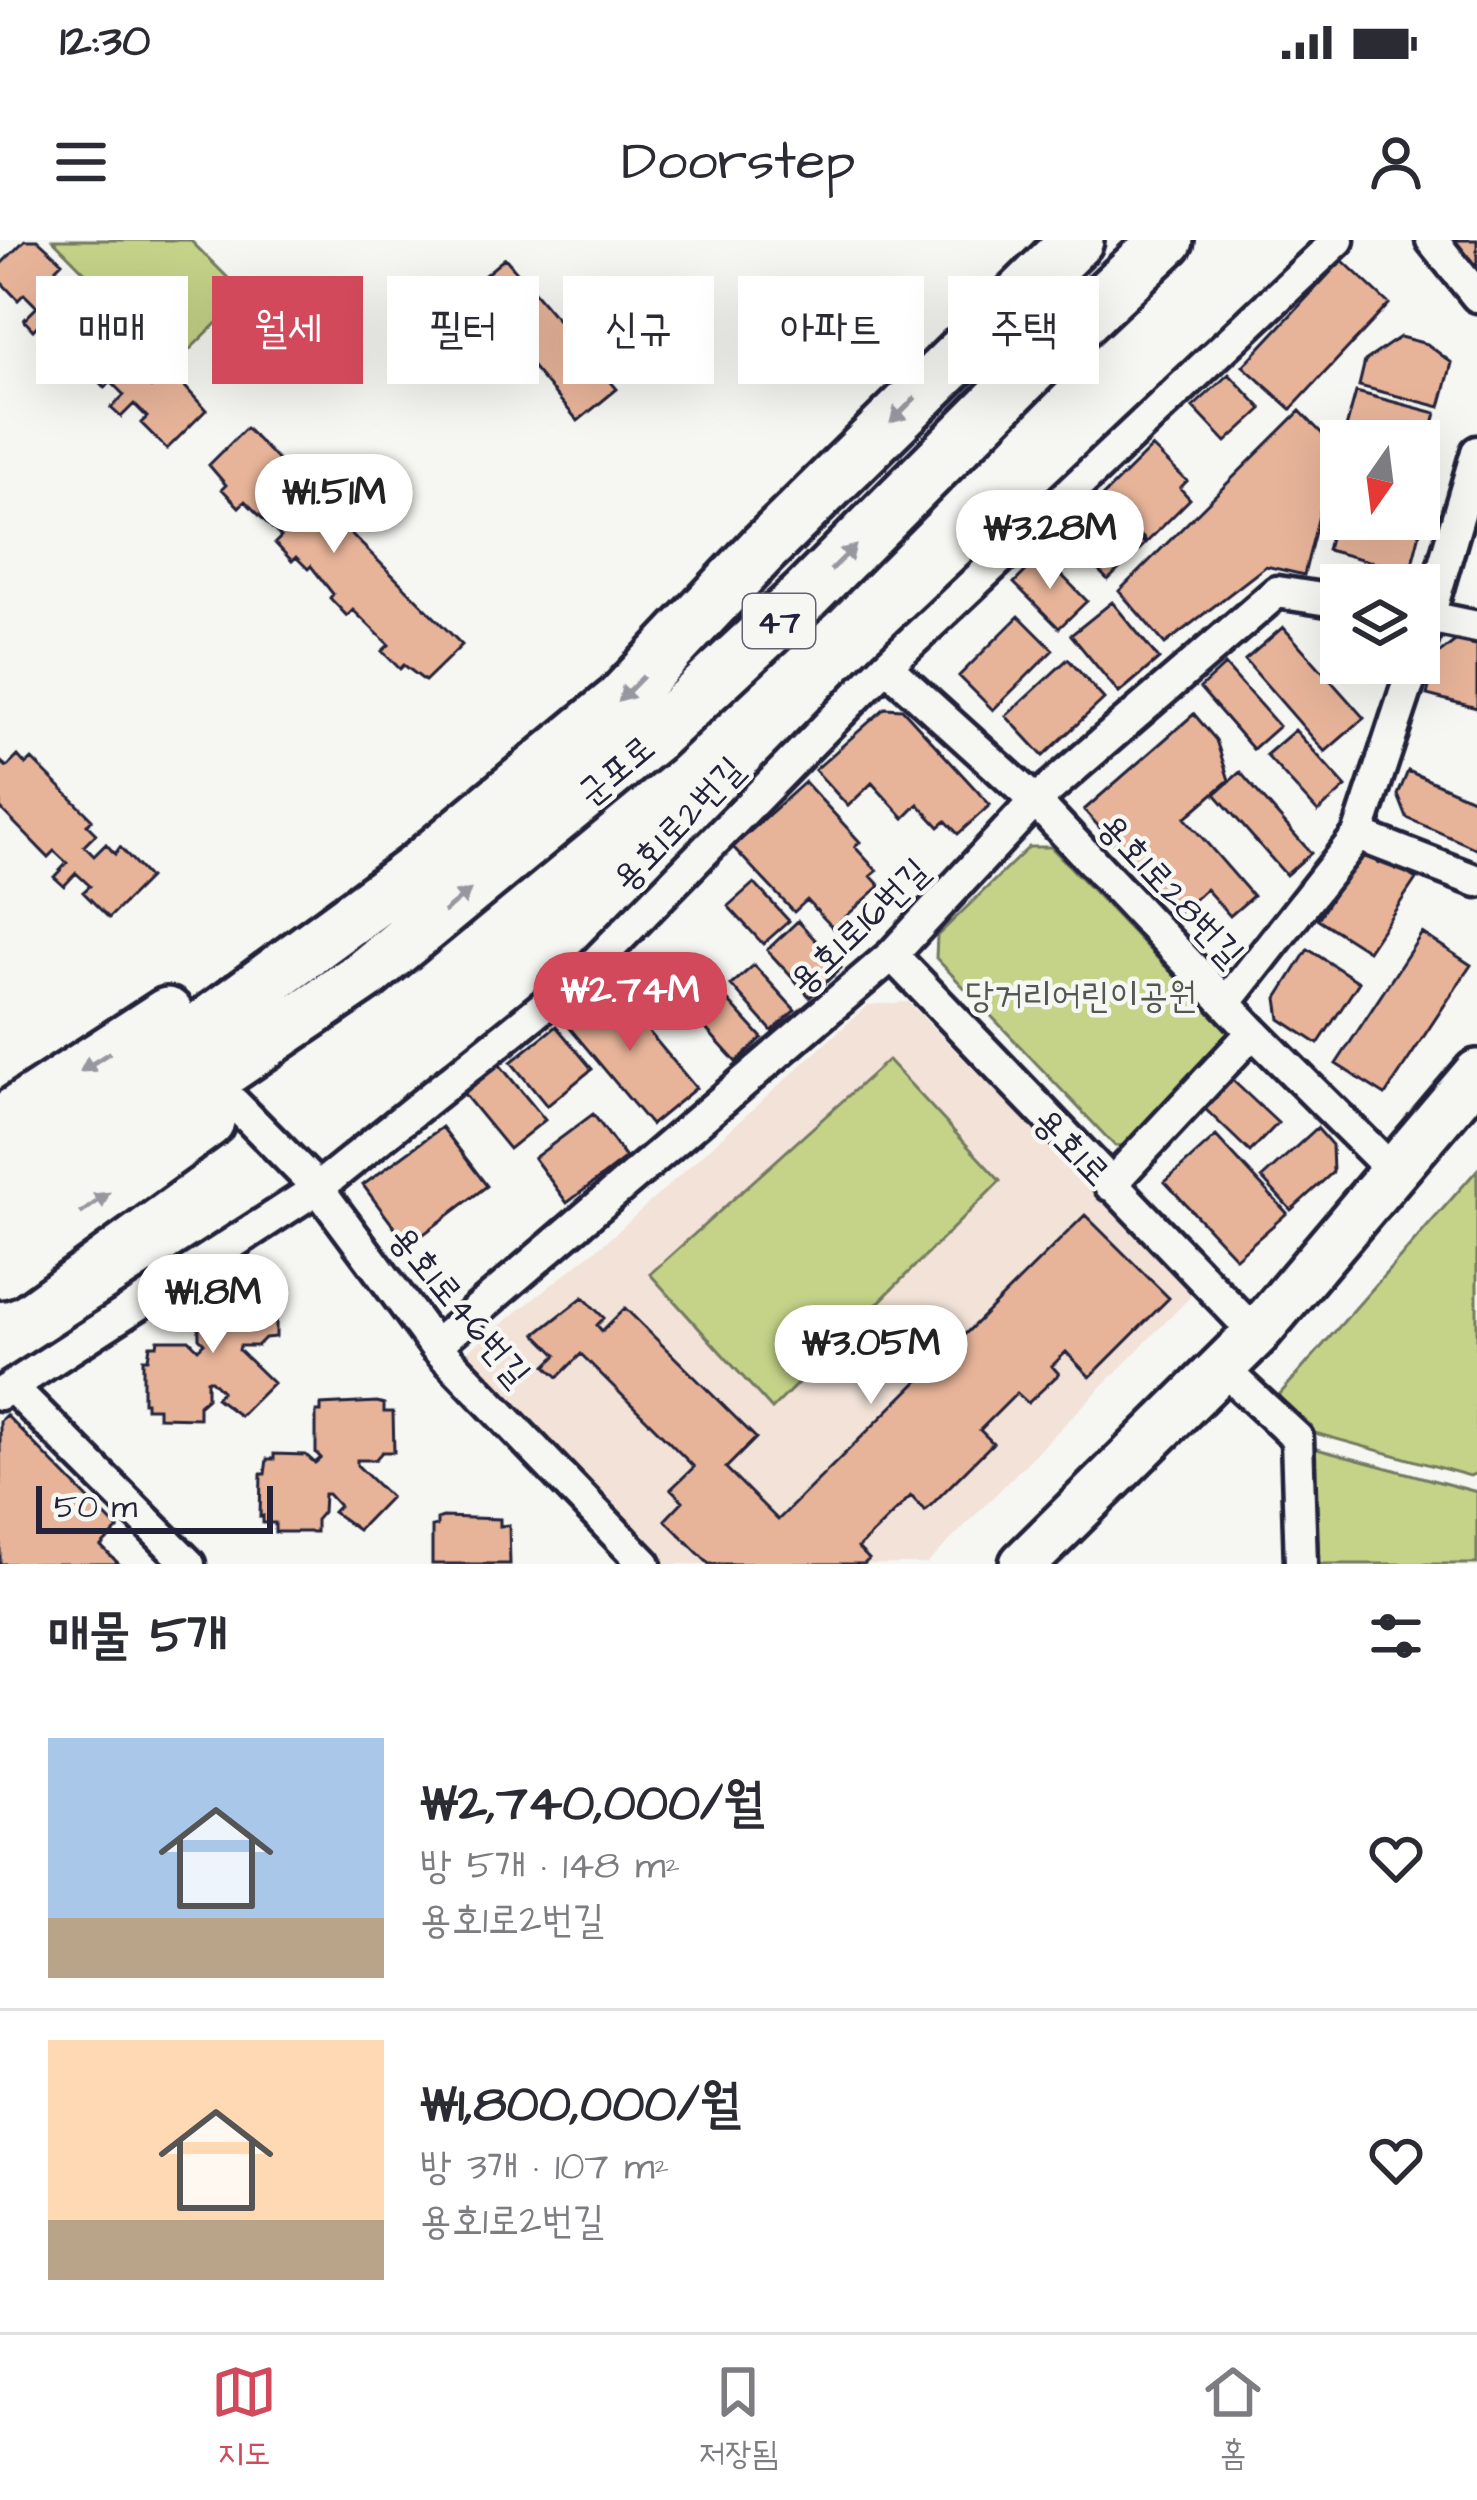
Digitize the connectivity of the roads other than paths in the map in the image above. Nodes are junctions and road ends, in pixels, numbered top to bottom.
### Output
1 (1077, 240) edge
2 (1167, 240) edge
3 (1338, 240) edge
4 (1432, 240) edge
5 (1477, 296) edge
6 (1477, 452) edge
7 (1440, 566) edge
8 (1320, 599) edge
9 (1440, 619) edge
10 (1477, 627) edge
11 (886, 666) junction
12 (1407, 684) edge
13 (1035, 801) junction
14 (1358, 835) junction
15 (1477, 881) edge
16 (892, 956) junction
17 (366, 974) junction
18 (273, 976) junction
19 (1226, 1004) junction
20 (1253, 1032) junction
21 (1477, 1073) edge
22 (233, 1103) junction
23 (0, 1123) edge
24 (1394, 1172) junction
25 (0, 1176) edge
26 (1110, 1185) junction
27 (318, 1188) junction
28 (0, 1222) edge
29 (0, 1272) edge
30 (1256, 1334) junction
31 (435, 1346) junction
32 (1222, 1367) junction
33 (6, 1391) edge
34 (633, 1560) edge
35 (189, 1564) edge
36 (1023, 1564) edge
37 (1301, 1564) edge

1 -> 18 main road, 군포로 / 47
17 -> 2 main road, 군포로 / 47
3 - 11 street, 용호1로2번길
4 - 5 street
6 - 7 street
8 - 13 street, 용호1로16번길
9 - 10 street
11 - 13 street, 용호1로28번길
11 - 27 street, 용호1로2번길
12 - 14 street
13 - 16 street, 용호1로16번길
13 - 19 street, 용호1로28번길
14 - 15 street
14 - 19 street
16 - 26 street, 용호1로
16 - 31 street, 용호1로16번길
17 - 22 main road
17 - 28 main road, 군포로 / 47
18 -> 23 main road, 47
18 - 25 main road, 군포로 / 47
19 - 20 street, 용호1로28번길
20 - 24 street, 용호1로28번길
20 - 26 street
21 - 24 street
22 - 27 street, 용호1로46번길
29 -> 22 main road
24 - 30 street
26 - 30 street, 용호1로
27 - 31 street, 용호1로46번길
27 - 33 street, 용호1로2번길
30 - 32 street
31 - 34 street, 용호1로46번길
32 - 36 street
32 - 37 street
33 - 35 street, 용호1로2번길

